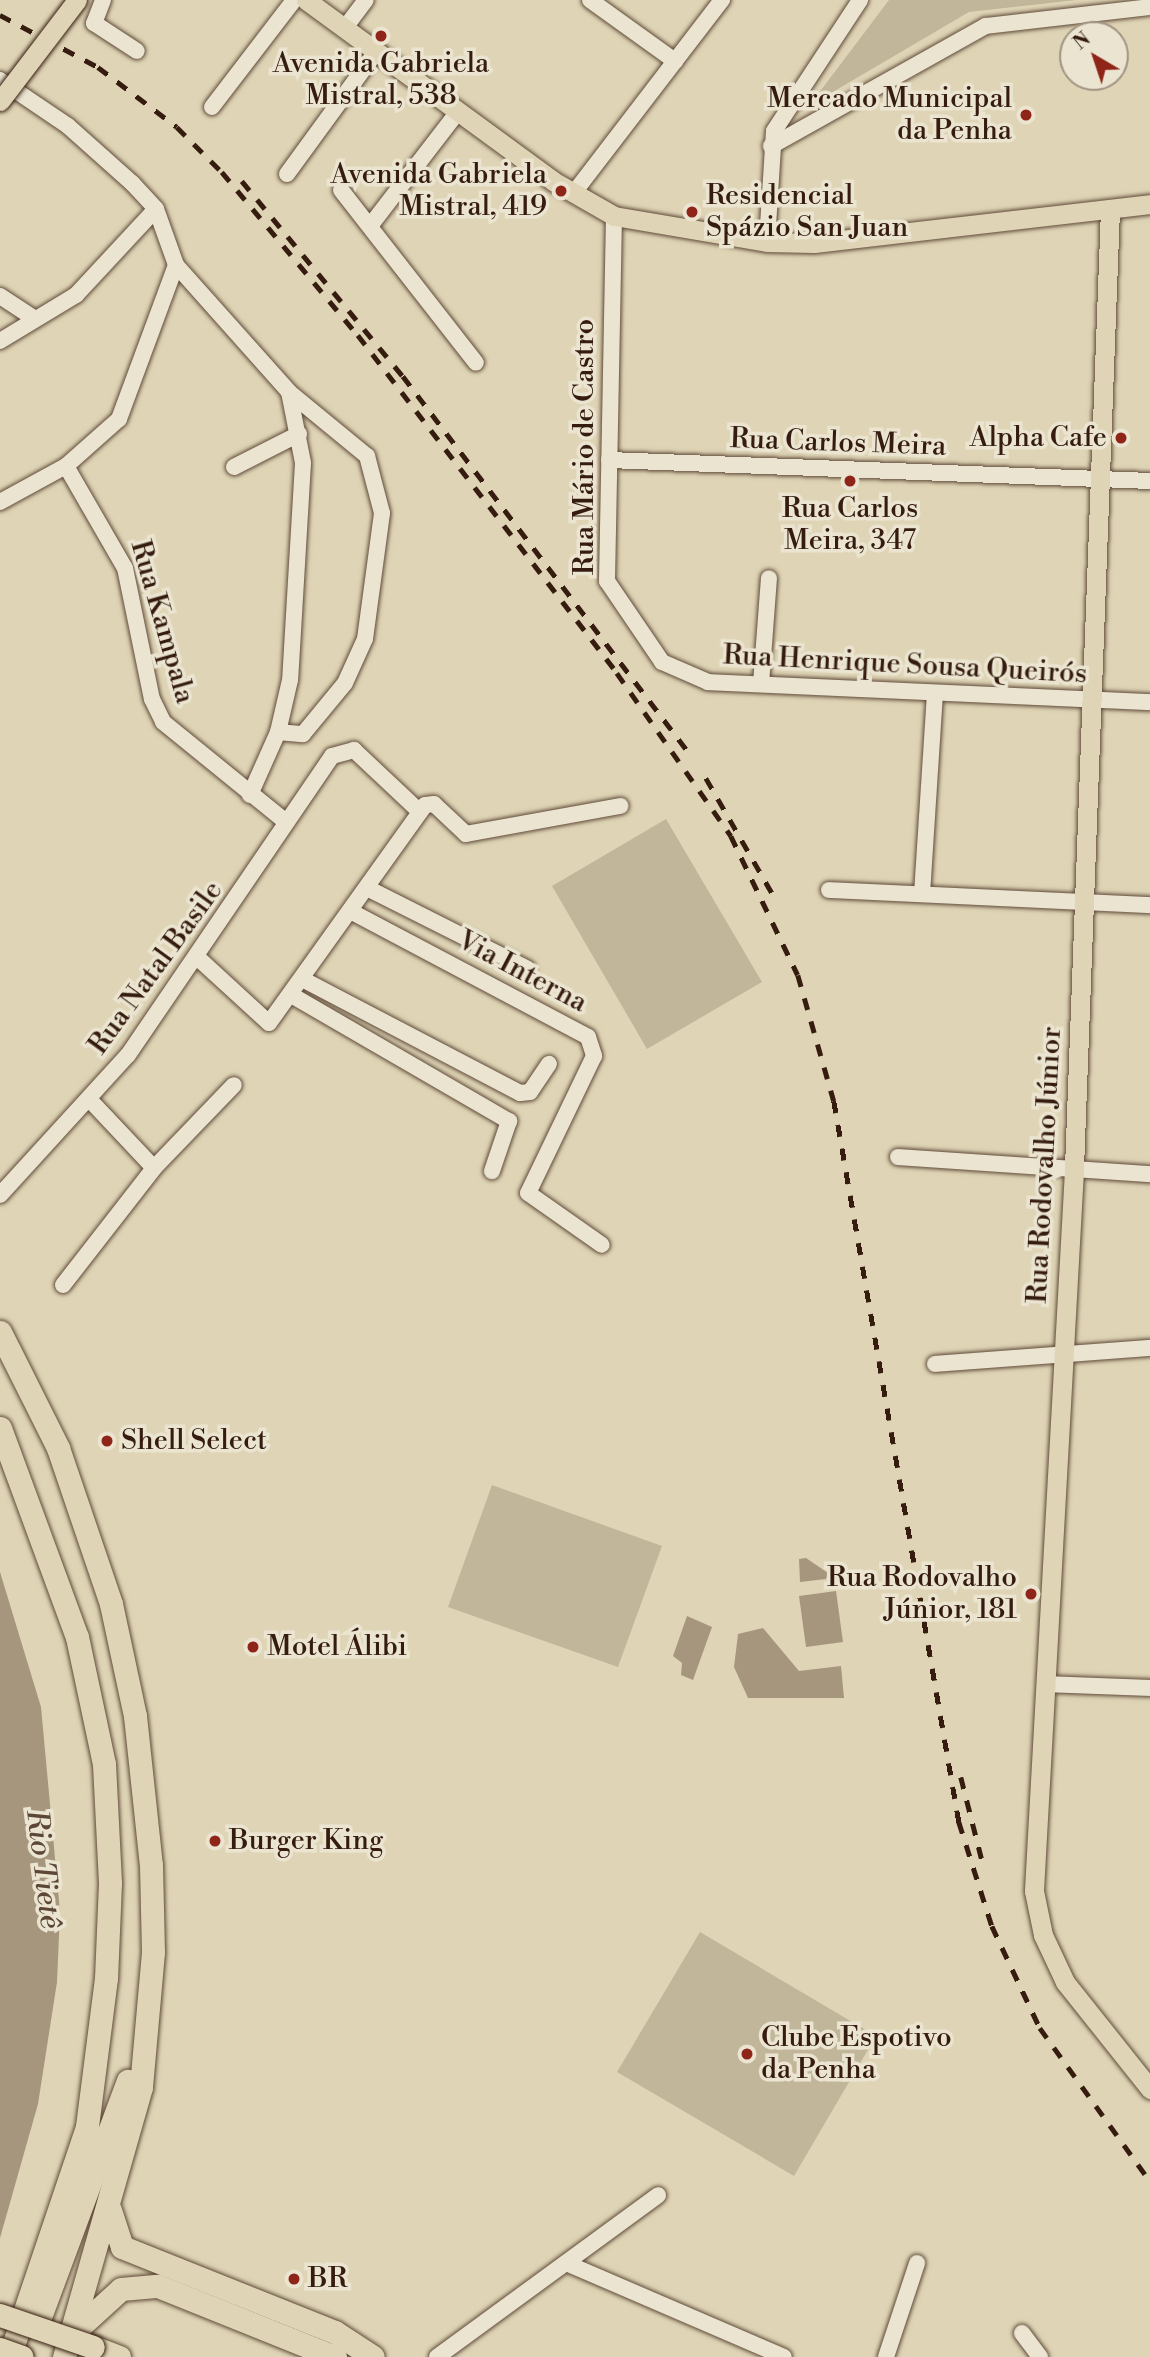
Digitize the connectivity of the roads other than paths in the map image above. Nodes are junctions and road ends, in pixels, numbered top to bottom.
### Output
1 (77, 0) edge
2 (103, 0) edge
3 (295, 0) edge
4 (306, 0) edge
5 (366, 0) edge
6 (590, 0) edge
7 (723, 0) edge
8 (860, 0) edge
9 (1150, 7) edge
10 (344, 29) junction
11 (137, 51) dead end
12 (376, 52) junction
13 (675, 61) junction
14 (0, 80) edge
15 (0, 101) edge
16 (212, 107) dead end
17 (457, 113) junction
18 (771, 146) junction
19 (287, 174) dead end
20 (341, 190) dead end
21 (573, 194) junction
22 (1150, 204) edge
23 (156, 209) junction
24 (1111, 209) junction
25 (614, 216) junction
26 (370, 226) junction
27 (767, 242) junction
28 (176, 265) junction
29 (0, 296) edge
30 (35, 319) junction
31 (0, 341) edge
32 (476, 363) dead end
33 (289, 392) junction
34 (299, 435) junction
35 (609, 460) junction
36 (66, 466) junction
37 (234, 467) dead end
38 (1102, 479) junction
39 (1150, 481) edge
40 (0, 502) edge
41 (769, 578) dead end
42 (662, 662) joint
43 (761, 684) junction
44 (935, 693) junction
45 (1093, 700) junction
46 (1150, 702) edge
47 (278, 732) junction
48 (250, 795) junction
49 (620, 806) dead end
50 (418, 810) junction
51 (286, 822) junction
52 (367, 888) junction
53 (829, 890) dead end
54 (922, 894) junction
55 (1084, 900) junction
56 (1150, 905) edge
57 (352, 912) junction
58 (198, 958) junction
59 (528, 969) dead end
60 (304, 980) junction
61 (293, 996) junction
62 (549, 1064) dead end
63 (234, 1085) dead end
64 (89, 1099) junction
65 (898, 1157) dead end
66 (154, 1168) junction
67 (1074, 1170) junction
68 (492, 1171) dead end
69 (1150, 1174) edge
70 (0, 1195) edge
71 (602, 1245) dead end
72 (63, 1285) dead end
73 (0, 1332) edge
74 (1150, 1348) edge
75 (1064, 1356) junction
76 (935, 1364) dead end
77 (0, 1428) edge
78 (1045, 1684) junction
79 (1150, 1688) edge
80 (149, 2034) junction
81 (1150, 2089) edge
82 (659, 2195) dead end
83 (109, 2204) junction
84 (566, 2263) junction
85 (917, 2263) dead end
86 (0, 2315) edge
87 (1022, 2333) dead end
88 (73, 2334) junction
89 (11, 2352) edge
90 (891, 2355) edge
91 (64, 2357) edge
92 (119, 2357) edge
93 (335, 2357) edge
94 (373, 2357) edge
95 (437, 2357) edge
96 (784, 2357) edge
97 (1040, 2357) edge

1 - 15 main road, bridge
2 - 11 street
3 - 16 street
4 - 10 main road
5 - 10 street
6 - 13 street
7 - 13 street
8 - 18 street
9 - 18 street
10 - 12 main road
12 - 17 main road
12 - 19 street
13 - 21 street
14 - 23 street
17 - 21 main road
17 - 26 street
18 - 27 street
20 - 26 street
21 - 25 main road
22 - 24 main road
23 - 28 street
23 - 30 street
24 - 27 main road
24 - 38 main road, Rua Rodovalho Júnior
25 - 27 main road
25 - 35 street, Rua Mário de Castro
26 - 32 street
28 - 33 street
28 - 36 street
29 - 30 street
30 - 31 street
33 - 34 street
33 - 47 street
34 - 37 street
34 - 47 street
35 - 38 street, Rua Carlos Meira
35 - 42 street, Rua Mário de Castro
36 - 40 street
36 - 48 street, Rua Kampala
38 - 39 street, Rua Carlos Meira
38 - 45 main road, Rua Rodovalho Júnior
41 - 43 street
42 - 43 street, Rua Henrique Sousa Queirós
43 - 44 street, Rua Henrique Sousa Queirós
44 - 45 street, Rua Henrique Sousa Queirós
44 - 54 street
45 - 46 street, Rua Henrique Sousa Queirós
45 - 55 main road, Rua Rodovalho Júnior
47 - 48 street
48 - 51 street, Rua Kampala
49 - 50 street
50 - 51 street, Rua Natal Basile
50 - 52 street
51 - 58 street, Rua Natal Basile
52 - 57 street
52 - 59 street
53 - 54 street
54 - 55 street
55 - 56 street
55 - 67 main road, Rua Rodovalho Júnior
57 - 60 street
57 - 71 street, Via Interna
58 - 61 street
58 - 64 street, Rua Natal Basile
60 - 61 street
60 - 62 street
61 - 68 street
63 - 66 street
64 - 66 street
64 - 70 street, Rua Natal Basile
65 - 67 street
66 - 72 street
67 - 69 street
67 - 75 main road, Rua Rodovalho Júnior
73 - 80 highway
74 - 75 street
75 - 76 street
75 - 78 main road, Rua Rodovalho Júnior
77 - 89 highway
78 - 79 street
78 - 81 main road, Rua Rodovalho Júnior
80 - 83 highway
80 - 89 highway
82 - 84 street
83 - 88 highway
83 - 94 highway
84 - 95 street
84 - 96 street
85 - 90 street
86 - 92 highway, bridge
87 - 97 street
88 - 91 highway
88 - 93 highway

